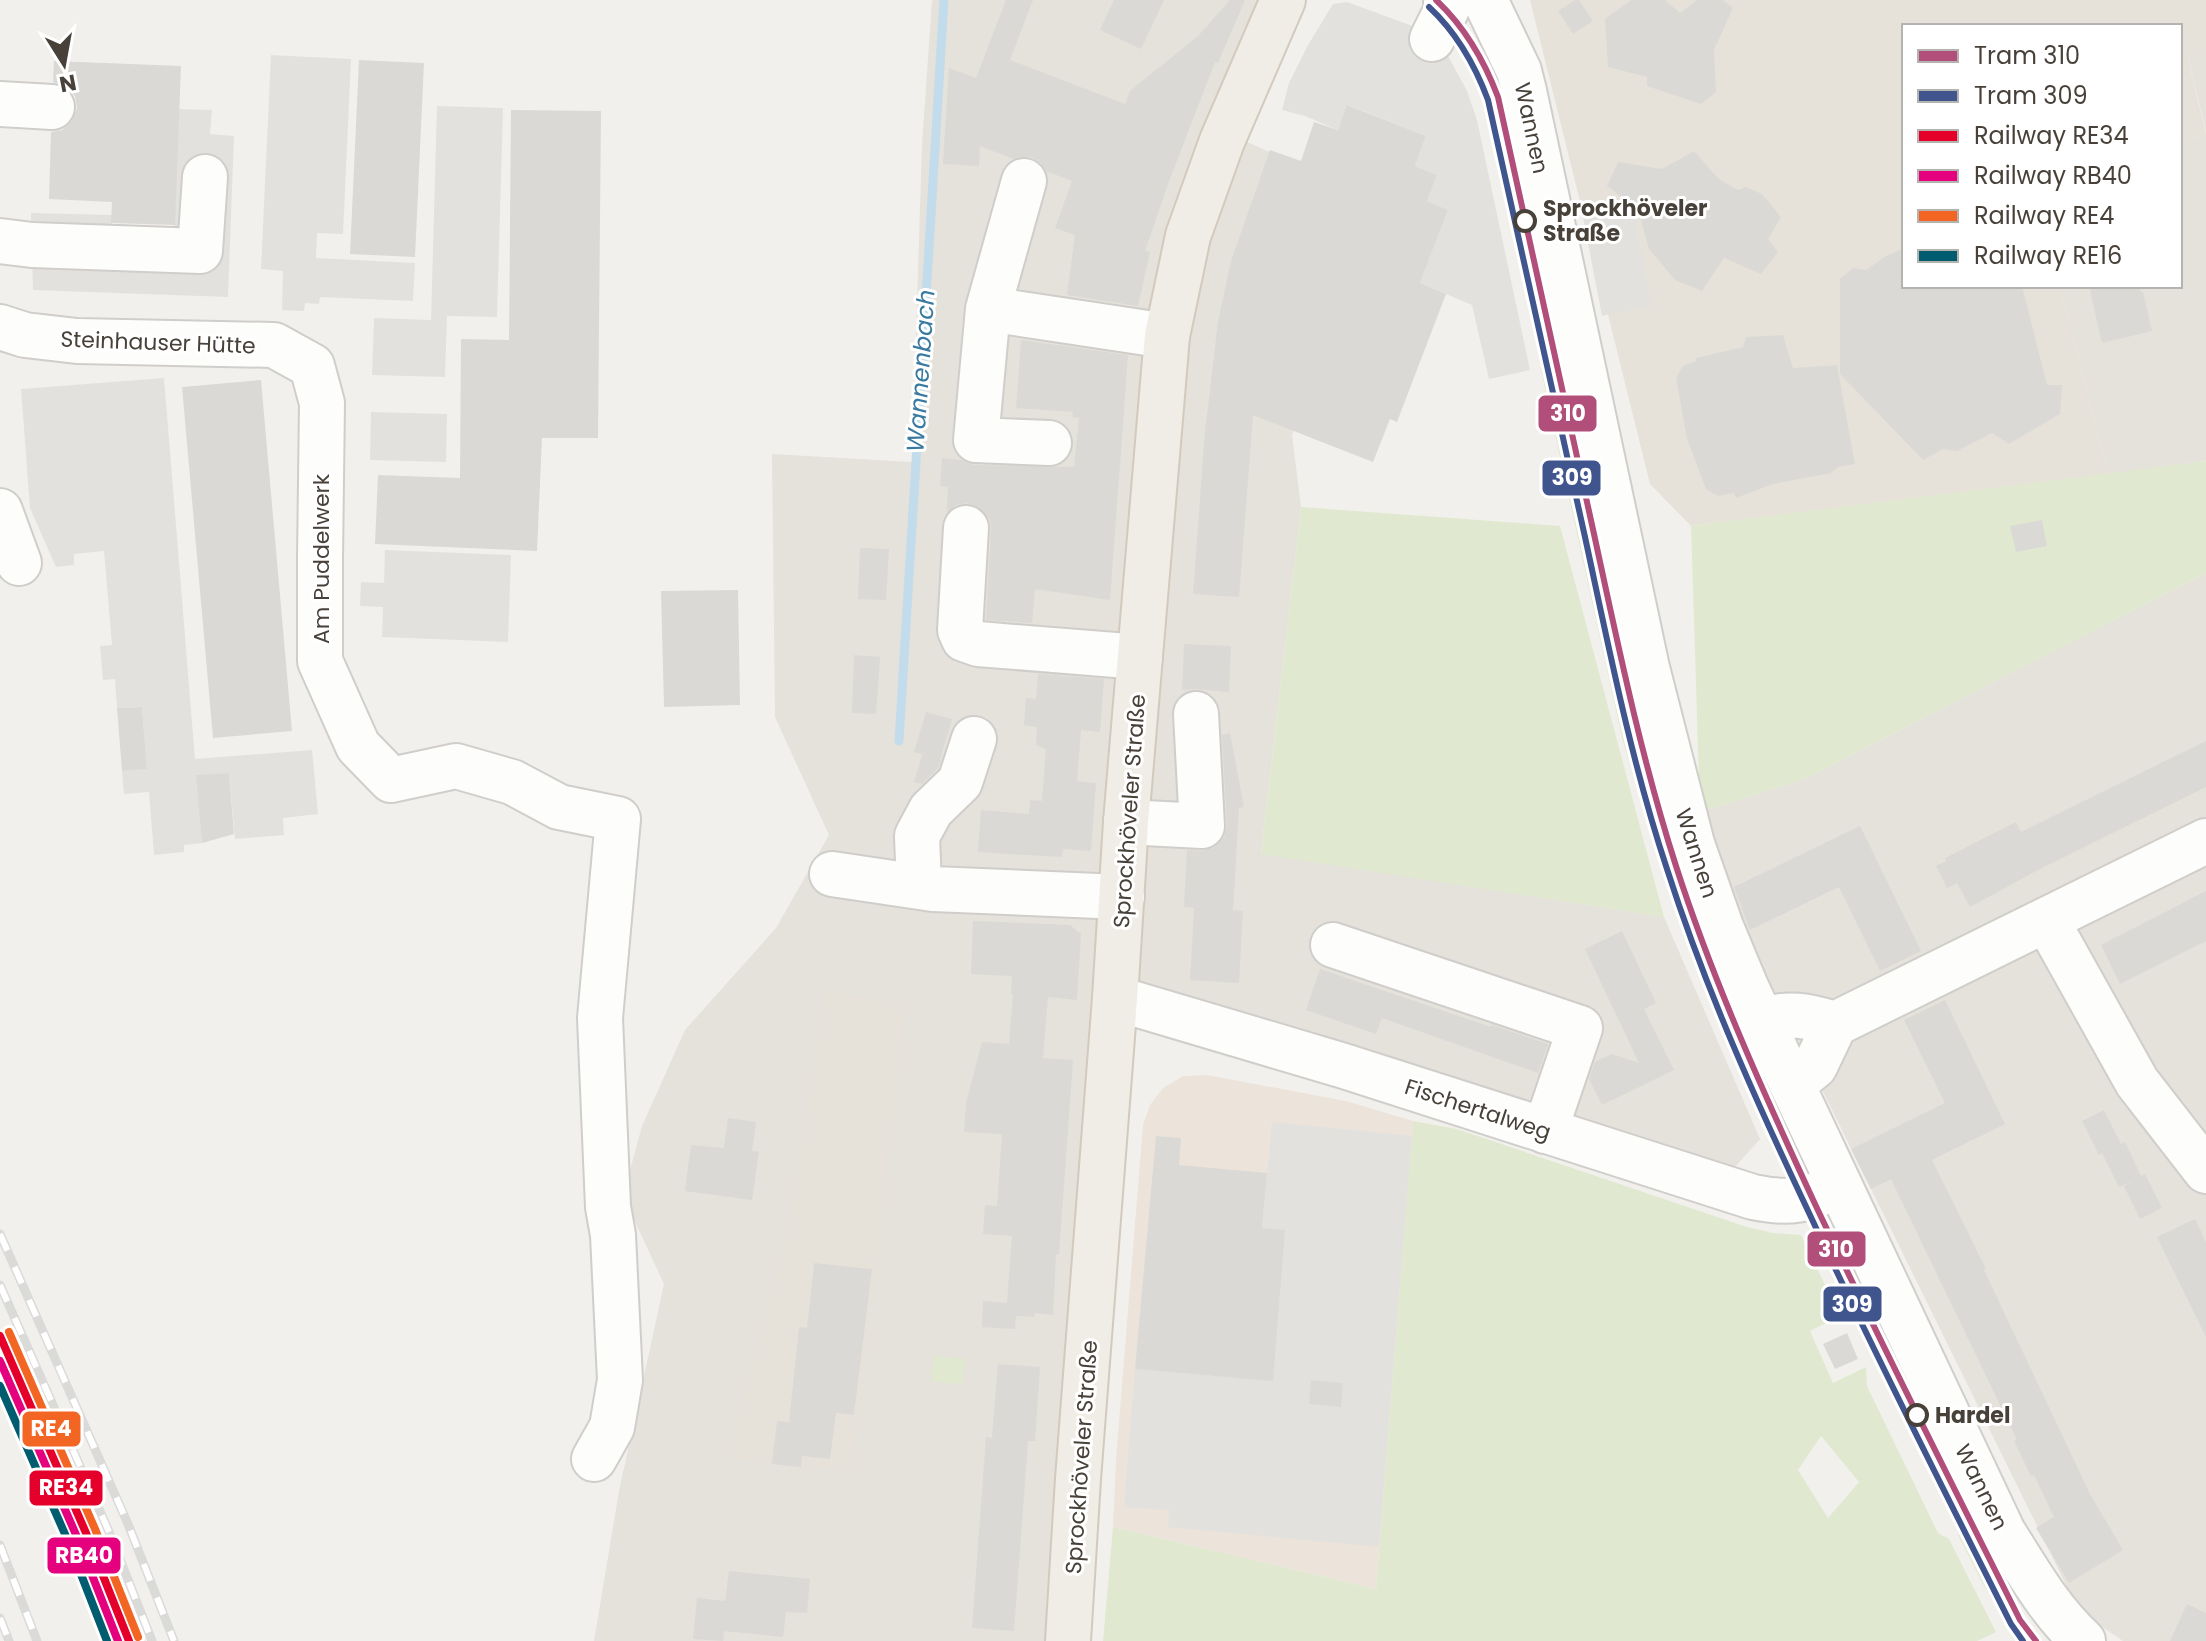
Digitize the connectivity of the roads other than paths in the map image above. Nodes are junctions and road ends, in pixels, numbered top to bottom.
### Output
1 (1283, 0) edge
2 (1447, 8) edge
3 (0, 104) edge
4 (52, 107) dead end
5 (205, 177) dead end
6 (1024, 181) dead end
7 (0, 241) edge
8 (988, 309) junction
9 (0, 327) edge
10 (1167, 336) junction
11 (312, 366) joint
12 (1049, 443) dead end
13 (0, 511) edge
14 (966, 528) dead end
15 (19, 563) dead end
16 (1140, 657) junction
17 (1196, 714) dead end
18 (974, 739) dead end
19 (1126, 822) junction
20 (2206, 841) edge
21 (832, 874) dead end
22 (919, 886) junction
23 (1122, 897) junction
24 (2047, 921) junction
25 (1333, 945) dead end
26 (1115, 998) junction
27 (1761, 1021) junction
28 (1835, 1024) junction
29 (1792, 1085) junction
30 (1545, 1131) junction
31 (2206, 1171) edge
32 (1840, 1186) junction
33 (594, 1459) dead end
34 (1068, 1641) edge
35 (2083, 1641) edge

1 - 10 main road, Sprockhöveler Straße
2 - 27 street, Wannen
3 - 4 street
5 - 7 street
6 - 8 street
8 - 10 street
8 - 12 street
9 - 11 street, Steinhauser Hütte
10 - 16 main road, Sprockhöveler Straße
11 - 33 street, Am Puddelwerk
13 - 15 street
14 - 16 street
16 - 19 main road, Sprockhöveler Straße
17 - 19 street
18 - 22 street
19 - 23 main road, Sprockhöveler Straße
20 - 24 street
21 - 22 street
22 - 23 street
23 - 26 main road, Sprockhöveler Straße
24 - 28 street
24 - 31 street
25 - 30 street
26 - 30 street, Fischertalweg
26 - 34 main road, Sprockhöveler Straße
27 - 28 street
27 - 29 street, Wannen
28 - 29 street
29 - 32 street, Wannen
30 - 32 street, Fischertalweg
32 - 35 street, Wannen

